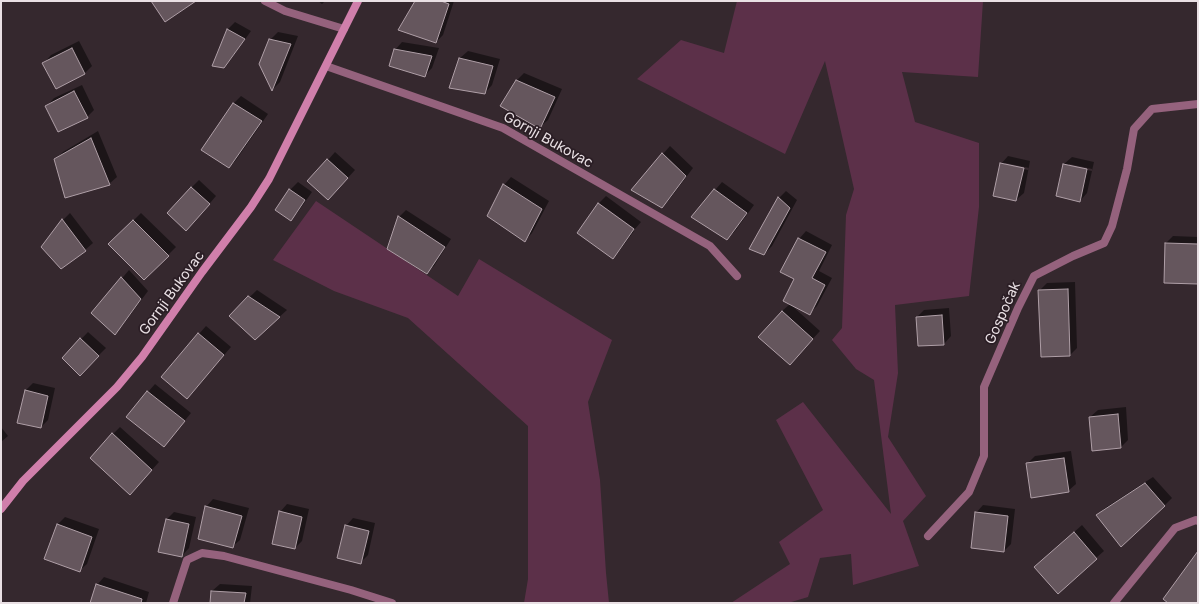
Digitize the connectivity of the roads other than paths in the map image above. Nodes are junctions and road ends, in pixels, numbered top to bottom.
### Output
1 (265, 1) edge
2 (358, 1) edge
3 (344, 29) junction
4 (326, 66) junction
5 (1198, 104) edge
6 (738, 276) dead end
7 (1, 509) edge
8 (1198, 521) edge
9 (928, 536) dead end
10 (173, 603) edge
11 (392, 603) edge
12 (1114, 603) edge

1 - 3 street
2 - 3 street, Gornji Bukovac
3 - 4 street, Gornji Bukovac
4 - 6 street, Gornji Bukovac
4 - 7 street, Gornji Bukovac
5 - 9 street, Gospočak
8 - 12 street
10 - 11 street

